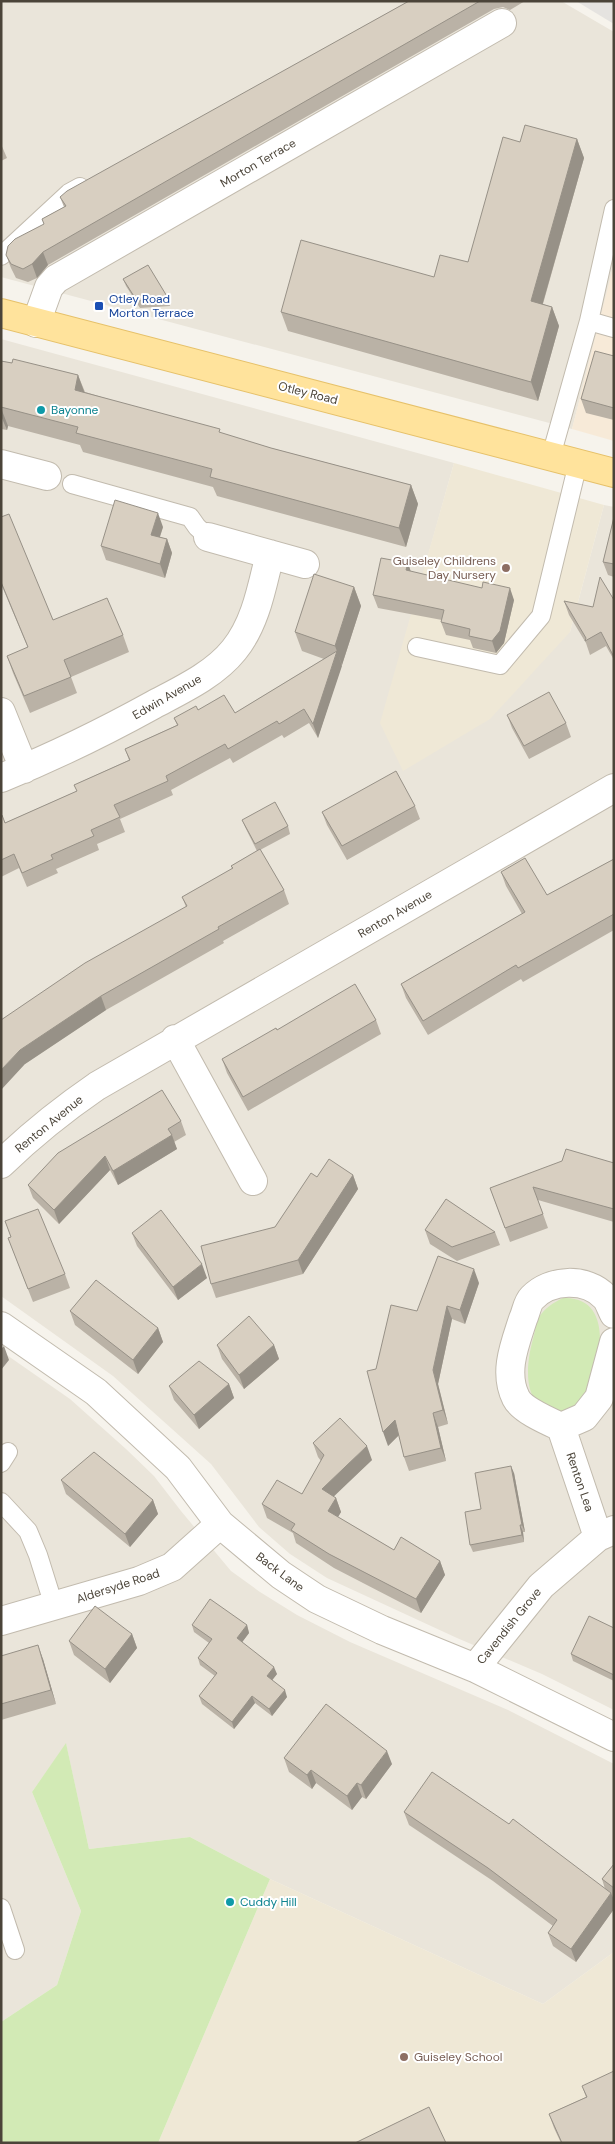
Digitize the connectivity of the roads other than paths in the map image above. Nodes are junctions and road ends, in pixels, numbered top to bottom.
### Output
1 (502, 24) dead end
2 (95, 179) edge
3 (614, 210) edge
4 (1, 256) edge
5 (1, 313) edge
6 (589, 321) junction
7 (36, 323) junction
8 (614, 328) edge
9 (551, 456) junction
10 (578, 463) junction
11 (1, 464) edge
12 (614, 473) edge
13 (59, 480) joint
14 (208, 537) joint
15 (270, 554) junction
16 (305, 564) dead end
17 (417, 647) dead end
18 (1, 712) edge
19 (13, 773) edge
20 (614, 788) edge
21 (175, 1039) junction
22 (1, 1164) edge
23 (253, 1181) dead end
24 (614, 1314) edge
25 (1, 1326) edge
26 (614, 1342) edge
27 (561, 1427) junction
28 (1, 1502) edge
29 (220, 1524) junction
30 (606, 1534) edge
31 (54, 1606) junction
32 (1, 1620) edge
33 (475, 1668) junction
34 (614, 1737) edge
35 (1, 1908) edge
36 (15, 1950) dead end

1 - 7 street, Morton Terrace
2 - 4 lane
3 - 6 lane
5 - 7 main road, Otley Road
6 - 8 lane
6 - 9 lane
7 - 9 main road, Otley Road
9 - 10 main road, Otley Road
10 - 12 main road, Otley Road
10 - 17 lane
11 - 13 street
13 - 14 lane
14 - 15 street
15 - 16 street
15 - 19 street, Edwin Avenue
18 - 19 street
20 - 21 street, Renton Avenue
21 - 22 street, Renton Avenue
21 - 23 street
24 - 27 street
25 - 29 street, Back Lane
26 - 27 street
27 - 30 street, Renton Lea
28 - 31 lane
29 - 31 street, Aldersyde Road
29 - 33 street, Back Lane
30 - 33 street, Cavendish Grove
31 - 32 street, Aldersyde Road
33 - 34 street, Back Lane
35 - 36 lane

